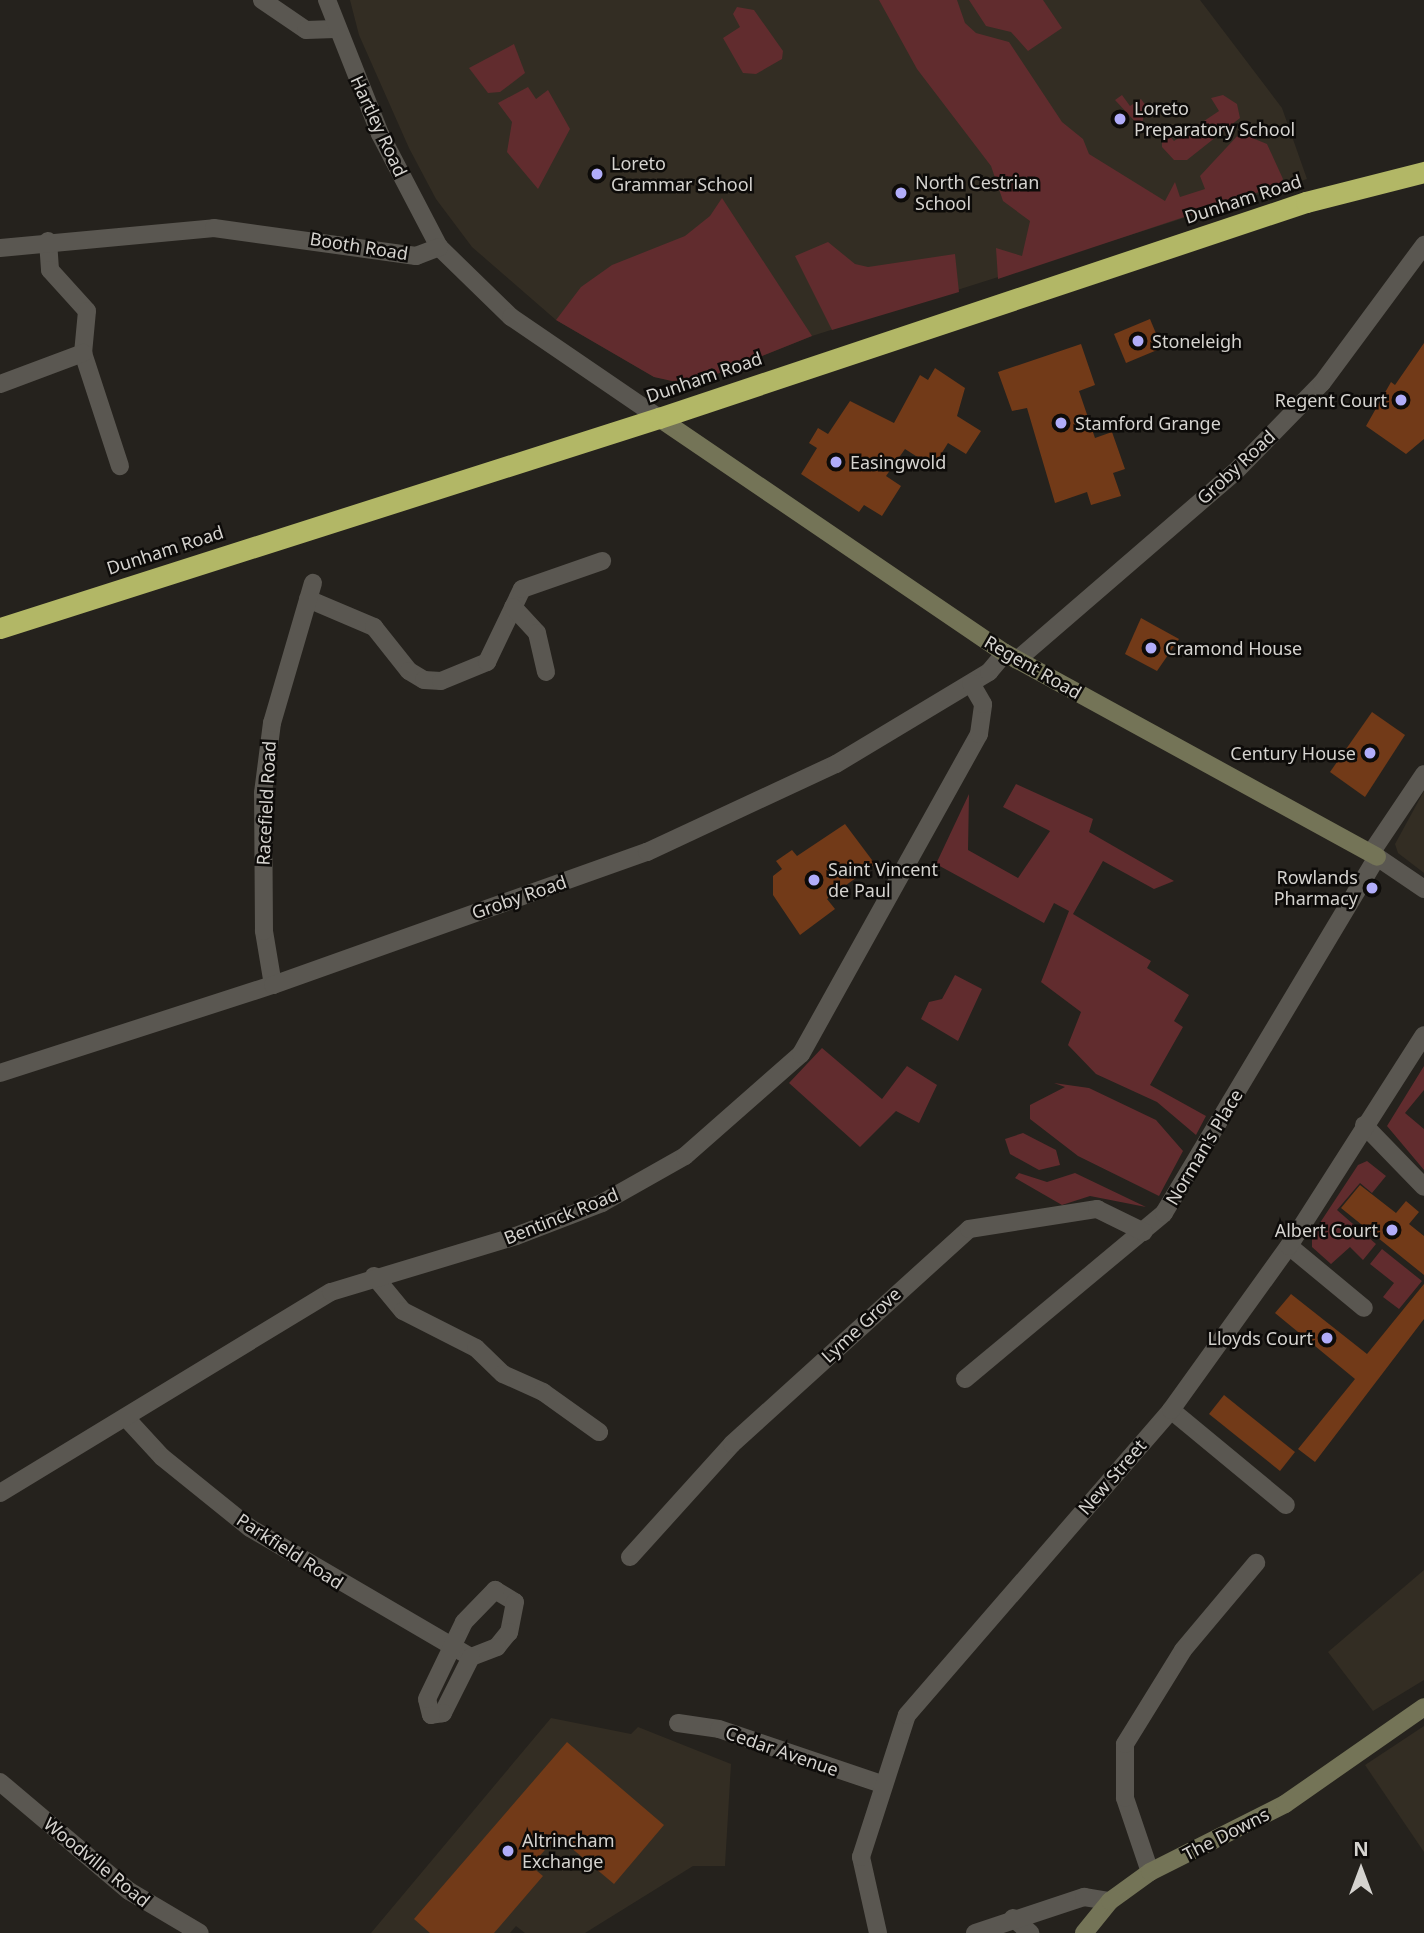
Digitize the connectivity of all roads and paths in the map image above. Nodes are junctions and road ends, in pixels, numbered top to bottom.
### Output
1 (262, 0) edge
2 (327, 0) edge
3 (335, 29) junction
4 (1424, 172) edge
5 (48, 241) junction
6 (1424, 245) edge
7 (439, 247) junction
8 (0, 248) edge
9 (83, 353) junction
10 (0, 384) edge
11 (659, 418) junction
12 (120, 466) dead end
13 (602, 561) dead end
14 (513, 607) junction
15 (0, 628) edge
16 (1011, 656) junction
17 (546, 672) dead end
18 (971, 683) junction
19 (1424, 774) edge
20 (1374, 855) junction
21 (1424, 889) edge
22 (273, 985) junction
23 (1424, 1035) edge
24 (0, 1073) edge
25 (1364, 1125) junction
26 (1424, 1187) edge
27 (1144, 1232) junction
28 (1289, 1246) junction
29 (374, 1276) junction
30 (1364, 1308) dead end
31 (965, 1379) dead end
32 (1171, 1410) junction
33 (127, 1419) junction
34 (599, 1432) dead end
35 (0, 1493) edge
36 (1286, 1505) dead end
37 (630, 1557) dead end
38 (1256, 1563) dead end
39 (454, 1642) junction
40 (471, 1657) junction
41 (1424, 1707) edge
42 (678, 1723) dead end
43 (0, 1782) edge
44 (884, 1785) junction
45 (1150, 1872) junction
46 (1110, 1901) junction
47 (1013, 1918) junction
48 (200, 1933) edge
49 (878, 1933) edge
50 (975, 1933) edge
51 (1030, 1933) edge
52 (1084, 1933) edge

1 - 3 street
2 - 3 street, Hartley Road
3 - 7 street, Hartley Road
4 - 11 highway, Dunham Road
5 - 7 street, Booth Road
5 - 8 street, Booth Road
5 - 9 street
6 - 16 street, Groby Road
7 - 11 street
9 - 10 street
9 - 12 street
11 - 15 highway, Dunham Road
11 - 16 street, Regent Road
13 - 14 street
14 - 17 street
14 - 22 street, Racefield Road
16 - 18 street, Groby Road
16 - 20 street, Regent Road
18 - 22 street, Groby Road
18 - 29 street, Bentinck Road
19 - 20 street, Norman's Place
20 - 21 street, Regent Road
20 - 27 street, Norman's Place
22 - 24 street, Groby Road
23 - 25 street, New Street
25 - 26 street
25 - 28 street, New Street
27 - 31 street, Norman's Place
27 - 37 street, Lyme Grove
28 - 30 street
28 - 32 street, New Street
29 - 33 street, Bentinck Road
29 - 34 street
32 - 36 street
32 - 44 street, New Street
33 - 35 street, Bentinck Road
33 - 39 street, Parkfield Road
38 - 45 street
39 - 40 street, Parkfield Road
39 - 40 street
39 - 40 street
41 - 45 street, The Downs
42 - 44 street, Cedar Avenue
43 - 48 street, Woodville Road
44 - 49 street, New Street
45 - 46 street, The Downs
46 - 47 street
46 - 52 street, The Downs
47 - 50 street
47 - 51 street

